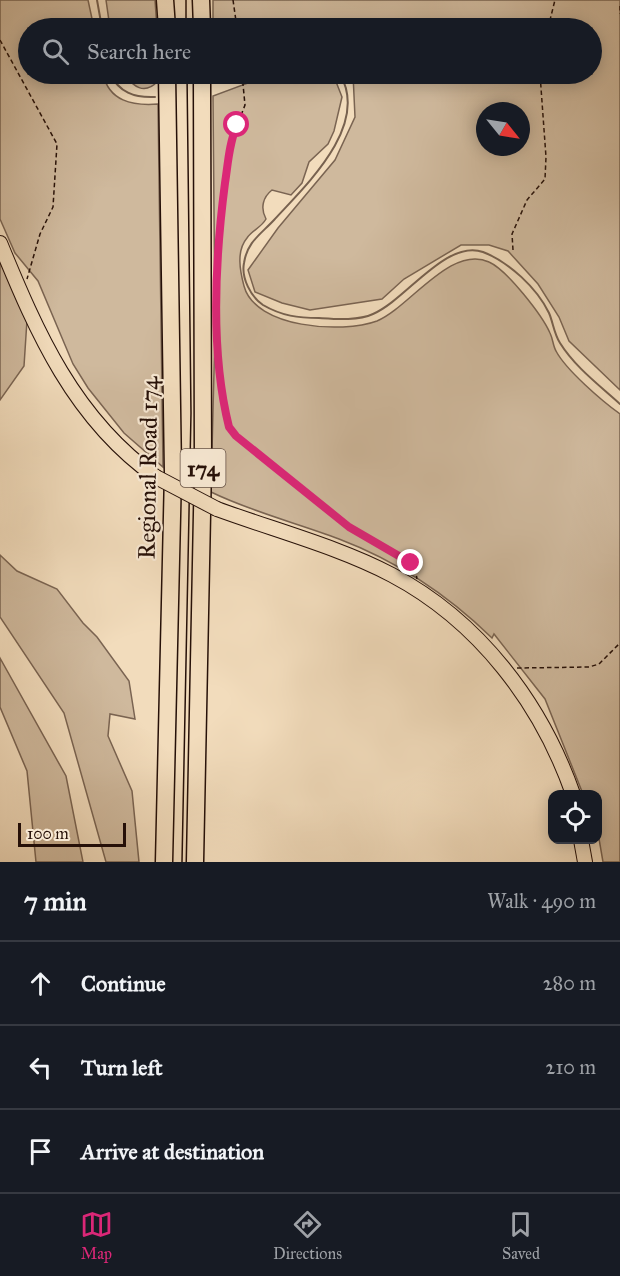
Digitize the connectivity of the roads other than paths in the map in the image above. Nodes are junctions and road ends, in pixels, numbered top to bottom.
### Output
1 (158, 0) edge
2 (165, 0) edge
3 (201, 0) edge
4 (159, 18) edge
5 (166, 18) edge
6 (202, 18) edge
7 (164, 84) edge
8 (168, 84) edge
9 (202, 84) edge
10 (168, 103) junction
11 (0, 243) edge
12 (571, 790) edge
13 (582, 844) edge
14 (164, 862) edge
15 (195, 862) edge
16 (585, 862) edge

1 - 4 highway
2 - 5 highway
3 - 6 highway
7 - 10 highway
8 - 10 highway, Regional Road 174 / 174
9 - 15 highway, 174
10 - 14 highway, Regional Road 174 / 174
11 - 12 main road, bridge
13 - 16 main road

